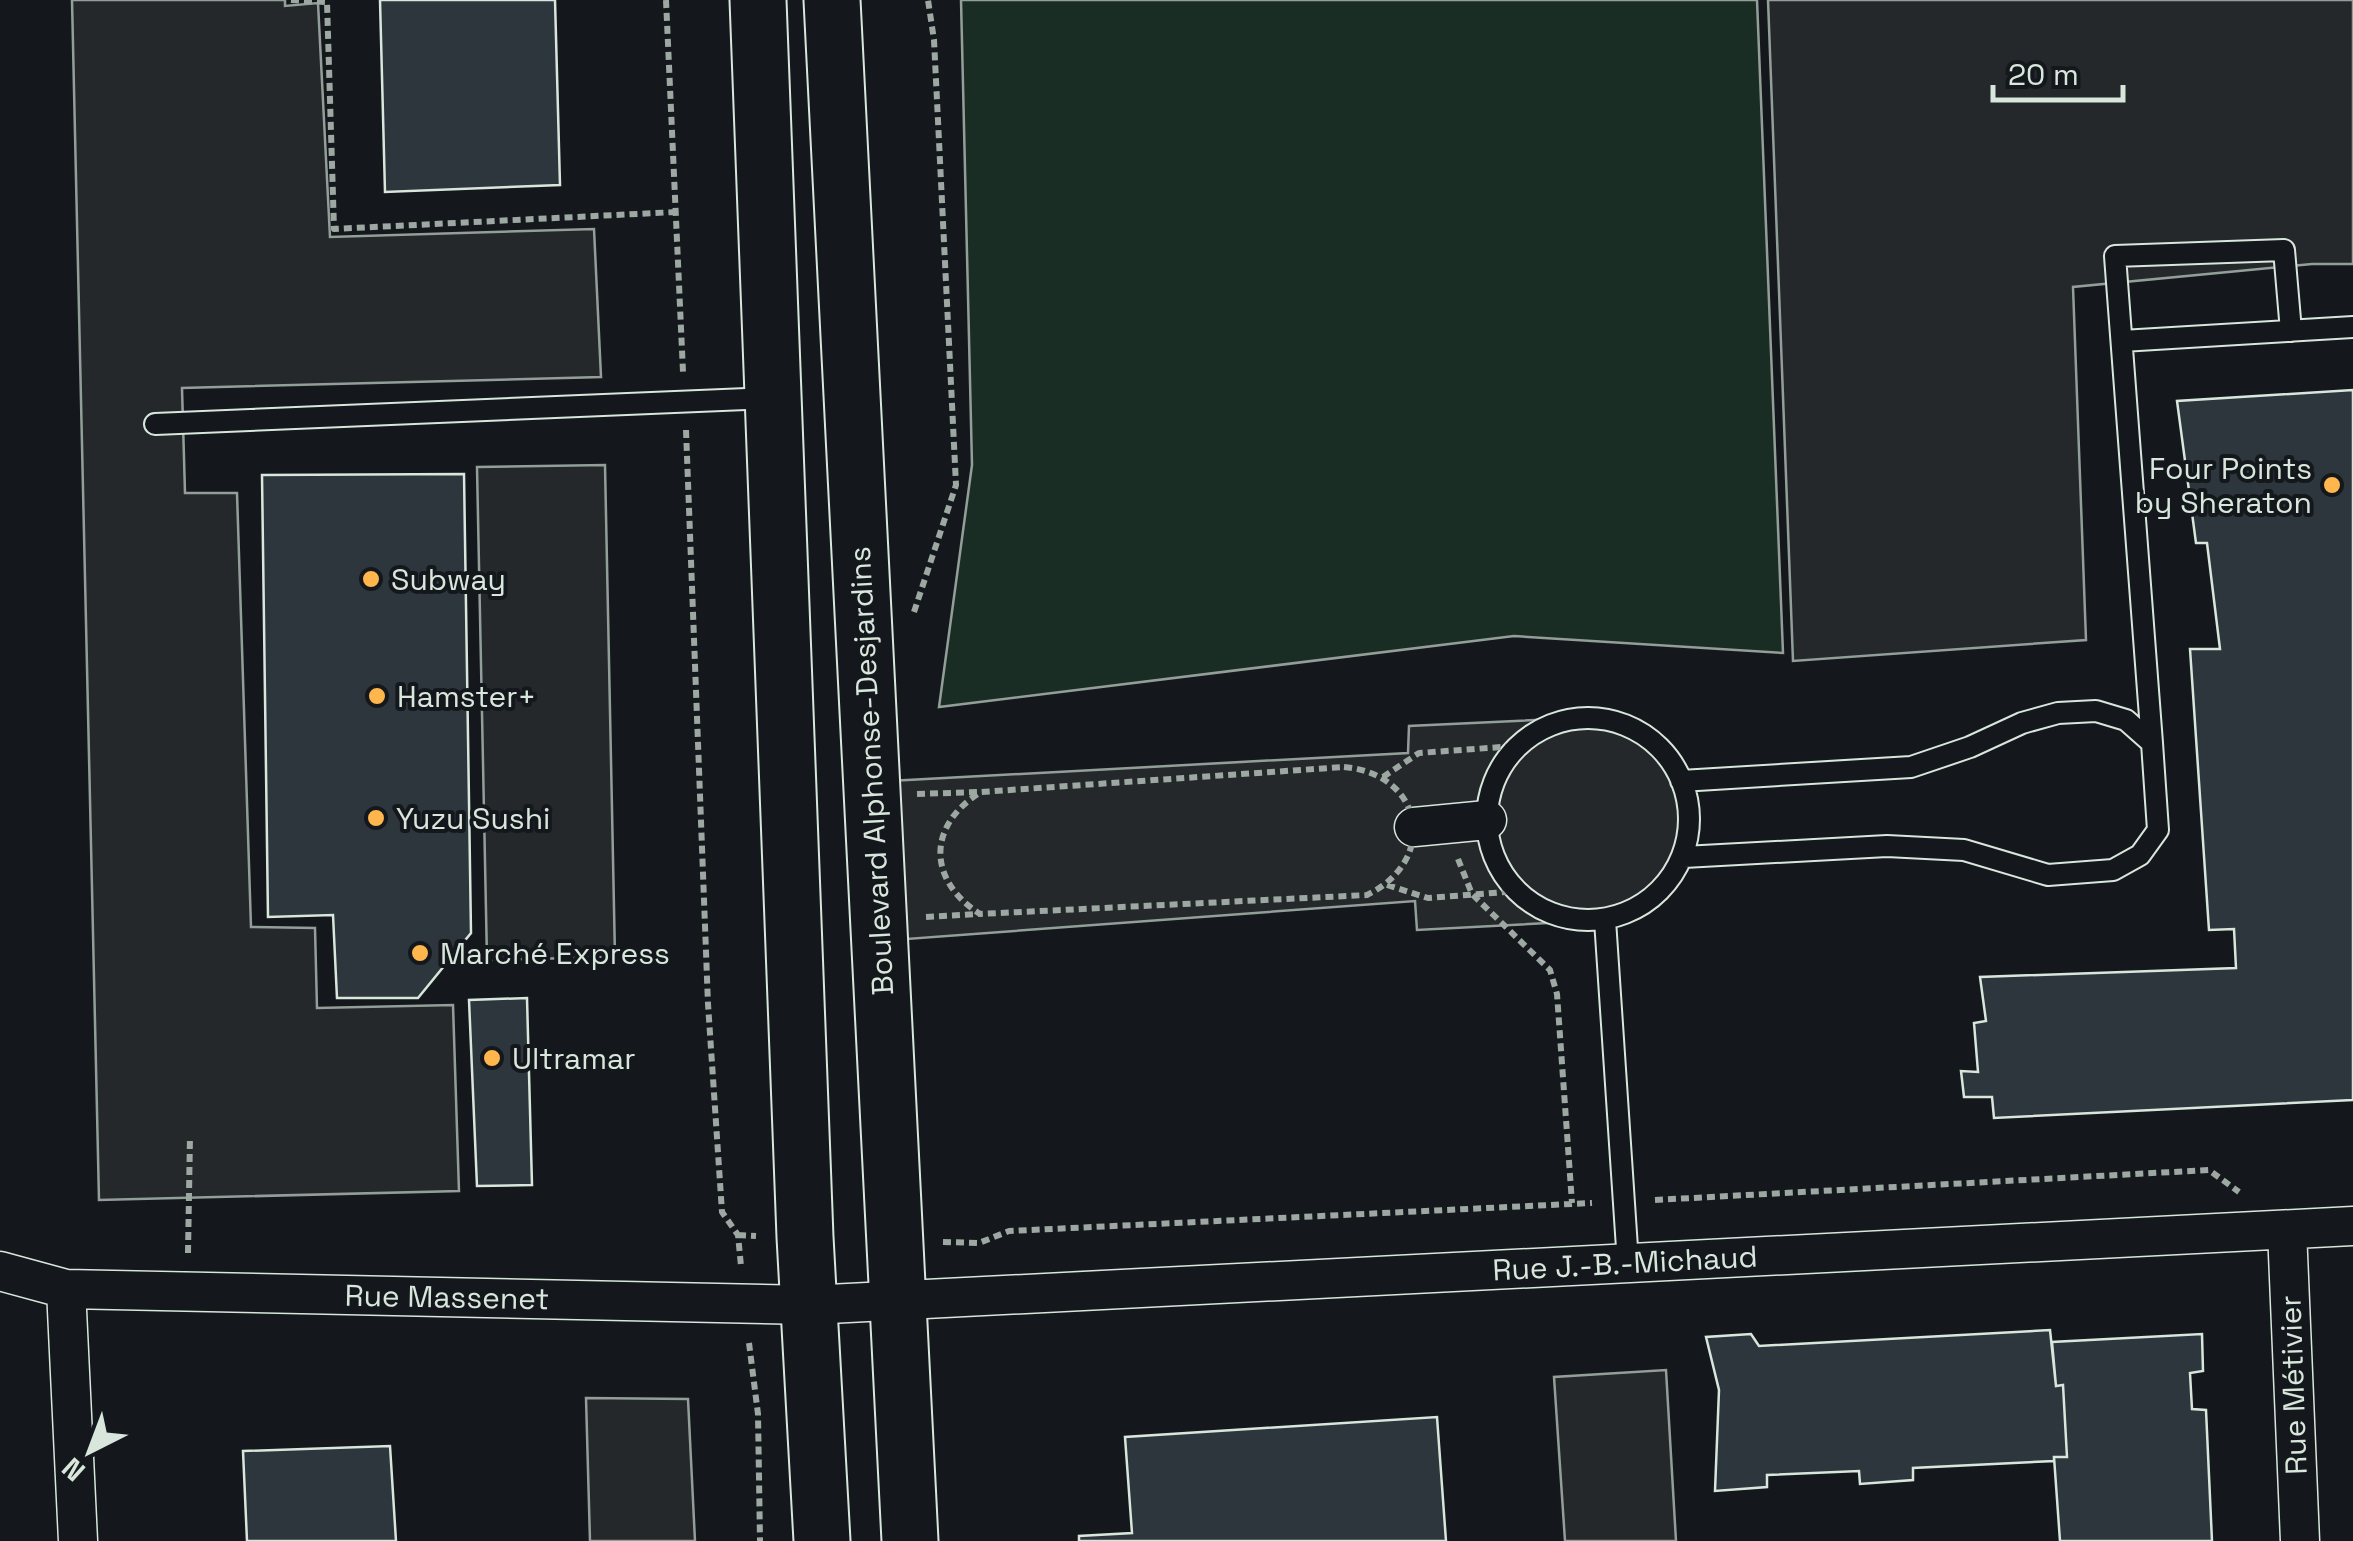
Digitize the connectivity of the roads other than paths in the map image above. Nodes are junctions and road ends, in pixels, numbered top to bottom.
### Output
1 (758, 0) edge
2 (832, 0) edge
3 (2353, 327) edge
4 (2292, 331) junction
5 (2122, 341) junction
6 (774, 398) junction
7 (156, 424) dead end
8 (2152, 742) junction
9 (1681, 781) junction
10 (1473, 822) junction
11 (1414, 828) road end
12 (1684, 857) junction
13 (1605, 920) junction
14 (2353, 1226) edge
15 (2287, 1230) junction
16 (1628, 1263) junction
17 (0, 1271) edge
18 (66, 1289) junction
19 (897, 1302) junction
20 (809, 1306) junction
21 (78, 1541) edge
22 (822, 1541) edge
23 (910, 1541) edge
24 (2300, 1541) edge

1 - 6 main road
2 - 19 main road, Boulevard Alphonse-Desjardins
3 - 4 lane
4 - 5 lane
4 - 5 lane
5 - 8 lane
6 - 7 lane
6 - 20 main road
8 - 9 lane
8 - 12 lane
9 - 10 lane
9 - 12 lane
10 - 11 street
10 - 13 lane
12 - 13 lane
13 - 16 lane
14 - 15 street, Rue J.-B.-Michaud
15 - 16 street, Rue J.-B.-Michaud
15 - 24 street, Rue Métivier
16 - 19 street, Rue J.-B.-Michaud
17 - 18 street, Rue Massenet
18 - 20 street, Rue Massenet
18 - 21 street
19 - 20 street, Rue Massenet
19 - 23 main road, Boulevard Alphonse-Desjardins
20 - 22 main road

